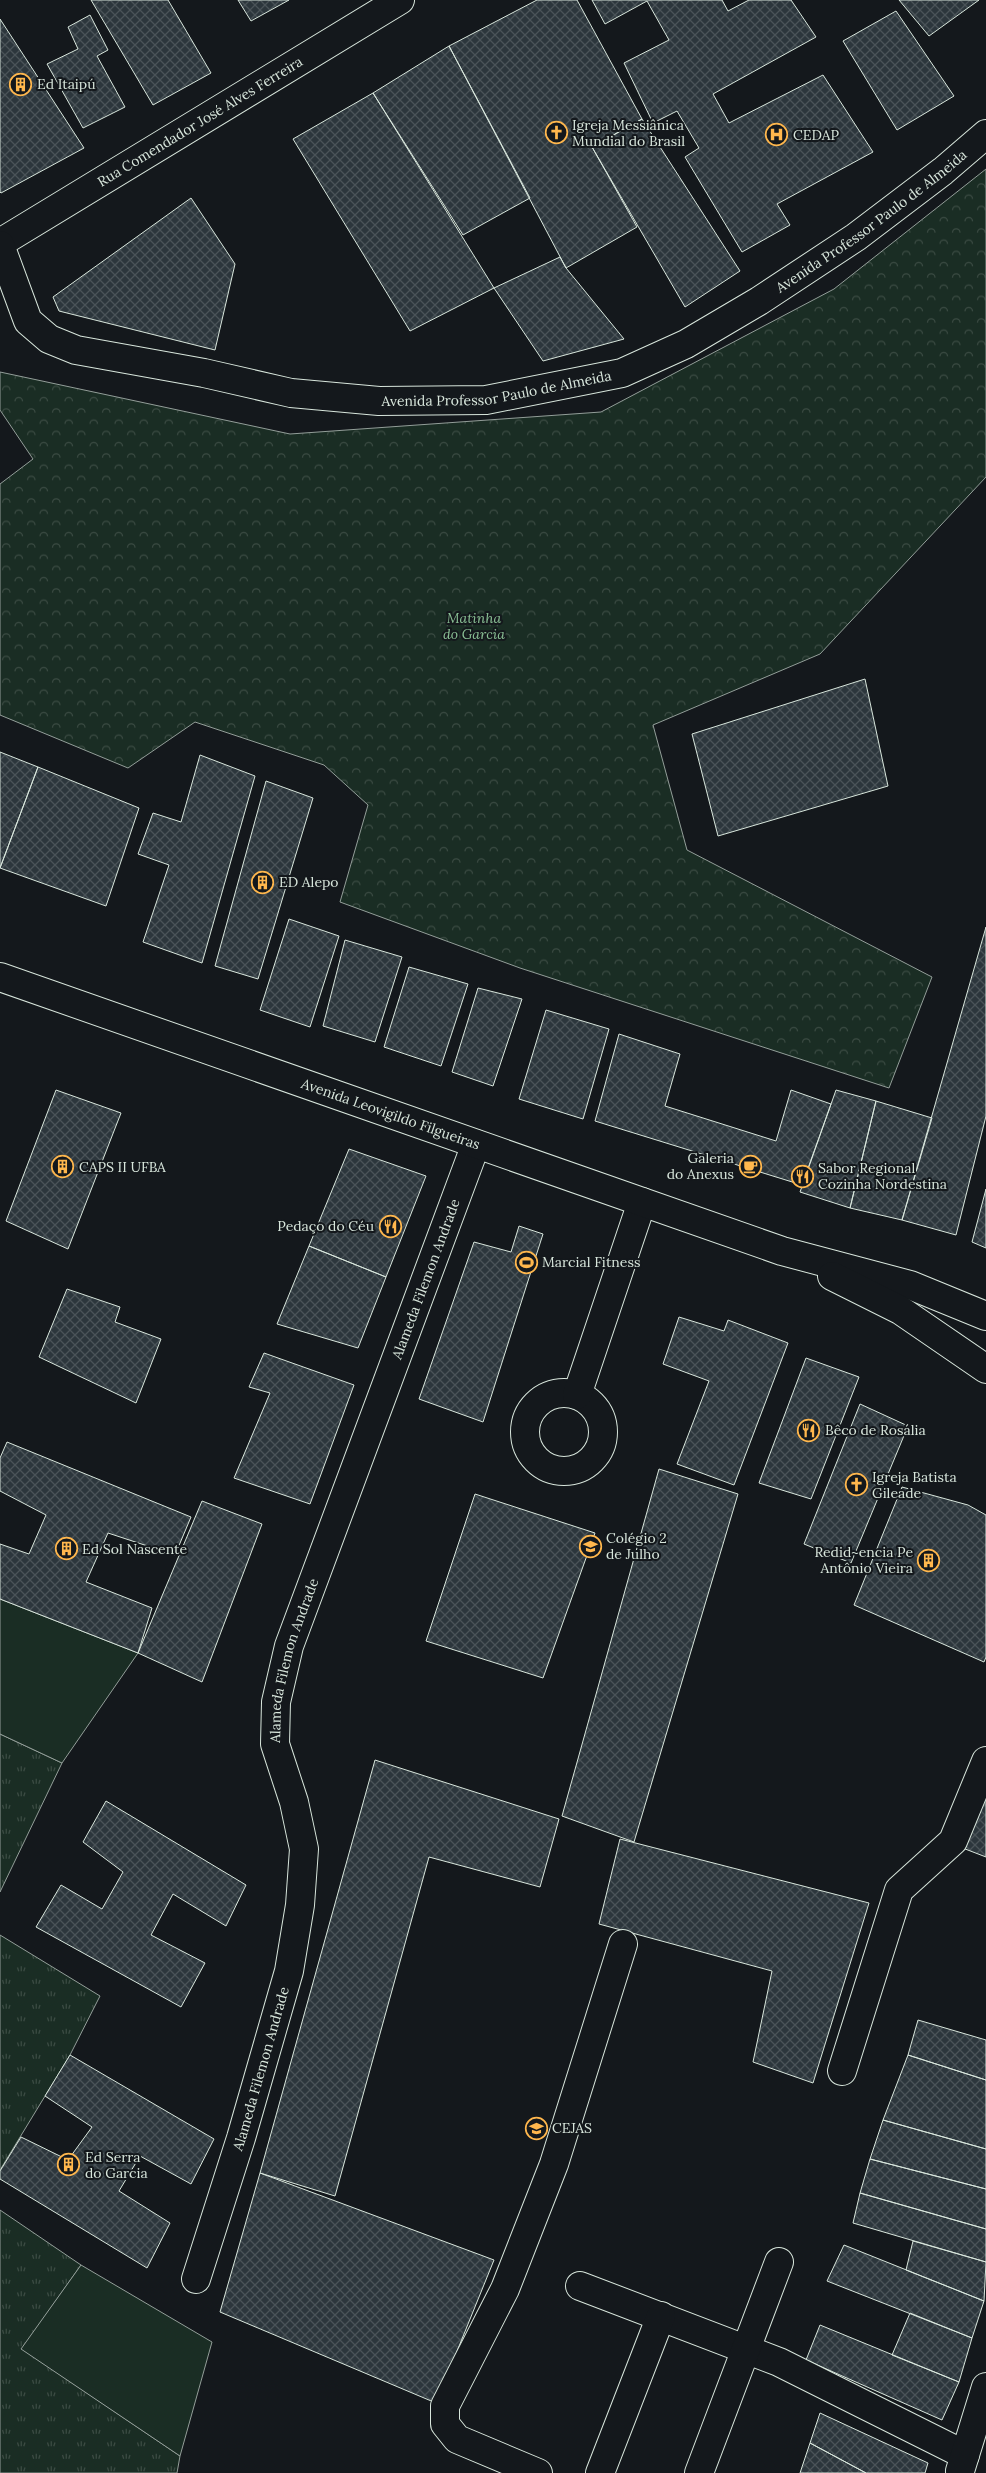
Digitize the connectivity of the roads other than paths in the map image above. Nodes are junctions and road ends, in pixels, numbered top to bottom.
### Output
1 (400, 0) edge
2 (986, 134) edge
3 (0, 244) edge
4 (0, 977) edge
5 (476, 1144) junction
6 (642, 1202) junction
7 (782, 1251) junction
8 (986, 1316) edge
9 (986, 1369) edge
10 (577, 1395) dead end
11 (986, 1761) edge
12 (623, 1944) dead end
13 (842, 2071) dead end
14 (779, 2262) dead end
15 (196, 2279) dead end
16 (580, 2286) dead end
17 (661, 2316) junction
18 (746, 2349) junction
19 (986, 2387) edge
20 (962, 2464) edge
21 (538, 2473) edge
22 (600, 2473) edge
23 (699, 2473) edge

1 - 3 street, Rua Comendador José Alves Ferreira
2 - 3 street, Avenida Professor Paulo de Almeida
4 - 5 street, Avenida Leovigildo Filgueiras
5 - 6 street, Avenida Leovigildo Filgueiras
5 - 15 street, Alameda Filemon Andrade
6 - 7 street, Avenida Leovigildo Filgueiras
6 - 10 street
7 - 8 street, Avenida Leovigildo Filgueiras
7 - 9 street, Avenida Leovigildo Filgueiras
11 - 13 street
12 - 21 street
14 - 18 street
16 - 17 street
17 - 18 street
17 - 22 street
18 - 20 street
18 - 23 street
19 - 20 street

